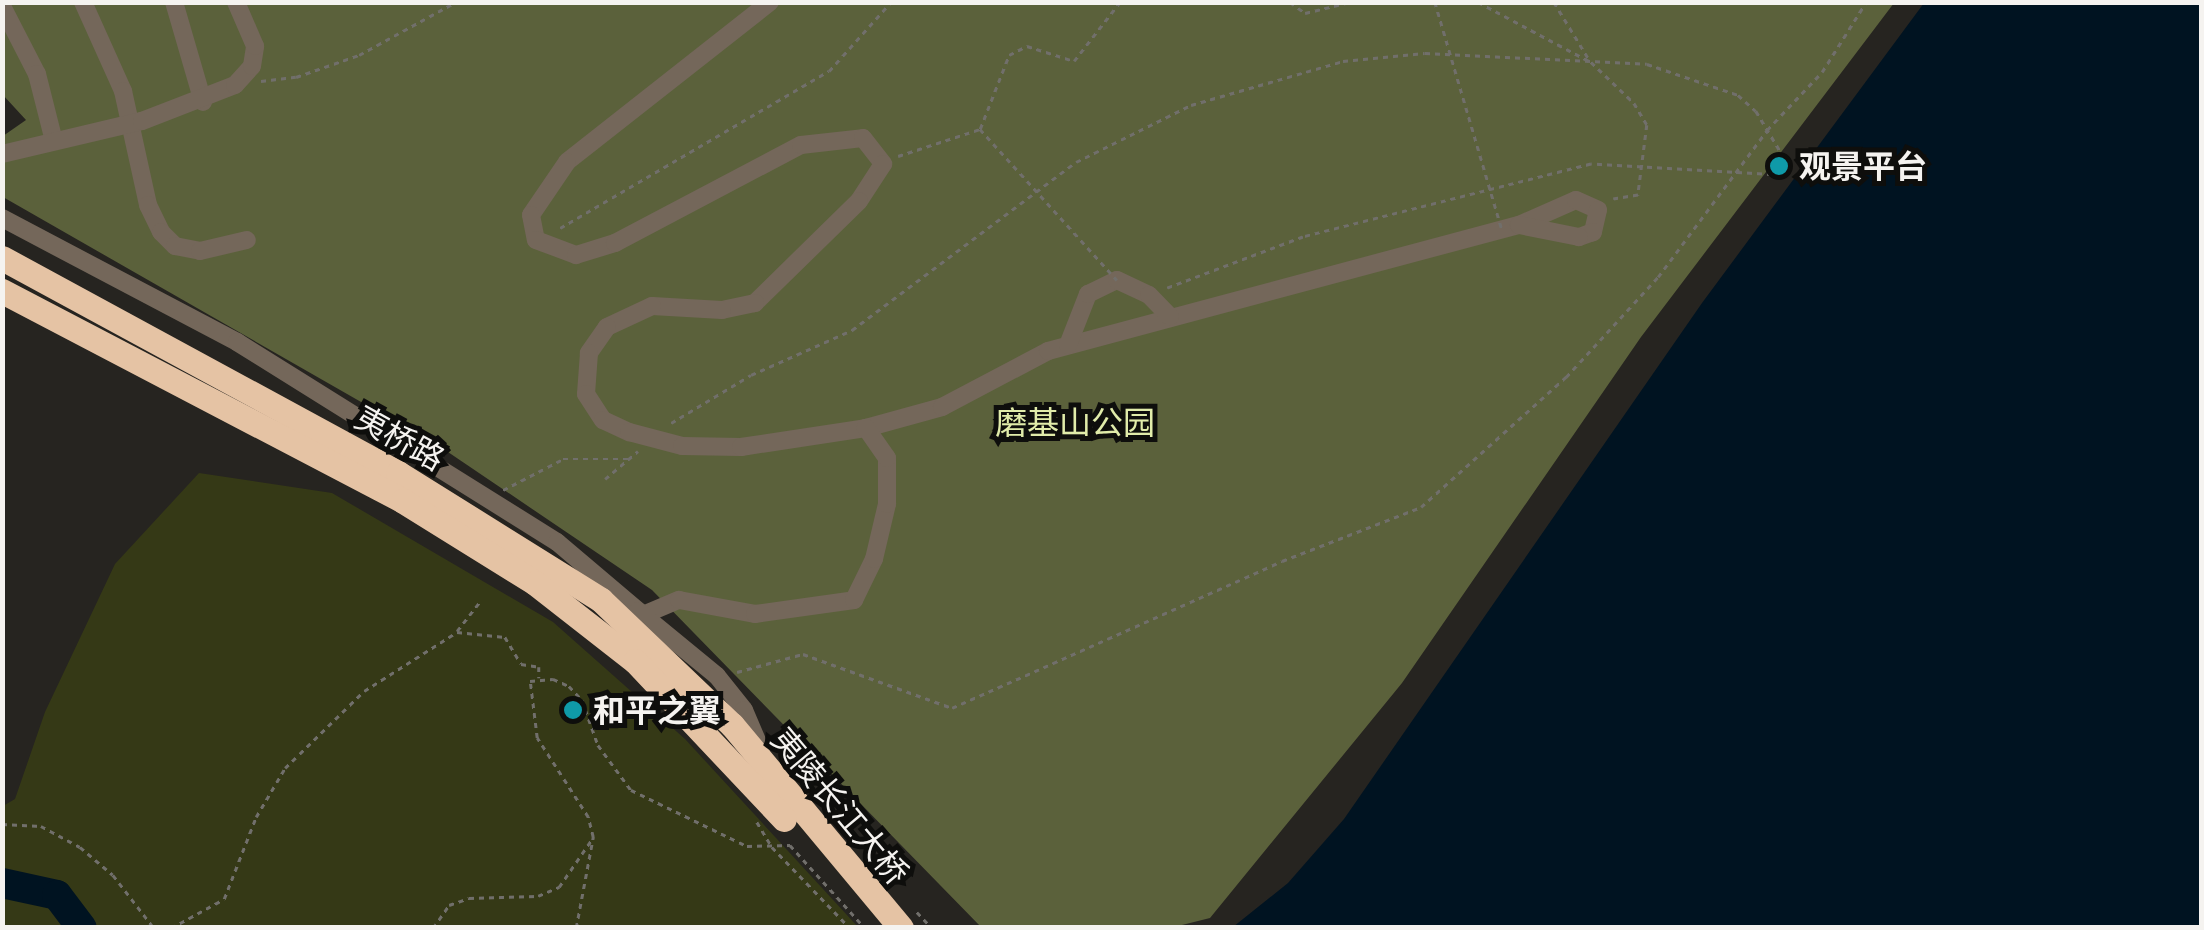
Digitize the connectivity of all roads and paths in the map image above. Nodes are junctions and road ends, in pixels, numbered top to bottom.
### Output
1 (84, 2) edge
2 (174, 2) edge
3 (236, 2) edge
4 (456, 2) edge
5 (770, 2) edge
6 (891, 2) edge
7 (1120, 2) edge
8 (1290, 2) edge
9 (1350, 2) edge
10 (1435, 2) edge
11 (1478, 2) edge
12 (1554, 2) edge
13 (1866, 2) edge
14 (2, 6) edge
15 (1591, 62) junction
16 (1595, 66) junction
17 (235, 84) junction
18 (203, 102) junction
19 (131, 124) junction
20 (980, 129) junction
21 (1767, 130) junction
22 (54, 140) junction
23 (2, 154) edge
24 (884, 164) junction
25 (1644, 165) junction
26 (1744, 168) junction
27 (1591, 202) junction
28 (2, 218) edge
29 (1511, 227) junction
30 (247, 240) dead end
31 (536, 240) junction
32 (2, 258) edge
33 (1117, 280) junction
34 (2, 290) edge
35 (1149, 295) junction
36 (1170, 317) junction
37 (1068, 346) junction
38 (866, 428) junction
39 (652, 439) junction
40 (629, 459) junction
41 (605, 479) dead end
42 (486, 499) junction
43 (482, 600) dead end
44 (638, 611) junction
45 (456, 632) junction
46 (717, 676) junction
47 (540, 679) junction
48 (732, 725) joint
49 (708, 739) joint
50 (778, 787) junction
51 (2, 824) edge
52 (593, 837) junction
53 (781, 855) dead end
54 (154, 928) edge
55 (171, 928) edge
56 (433, 928) edge
57 (576, 928) edge
58 (850, 928) edge
59 (865, 928) edge
60 (888, 928) edge
61 (900, 928) edge

1 - 19 street
2 - 18 street
3 - 17 street
4 - 17 path
5 - 31 street
6 - 31 path
7 - 20 path
8 - 9 path
10 - 29 path, bridge
11 - 15 path
12 - 15 path
13 - 21 path
14 - 22 street
15 - 16 path
16 - 21 path
16 - 25 path
16 - 39 path
17 - 18 street
18 - 19 street
19 - 22 street
19 - 30 street
20 - 24 path
20 - 33 path, bridge
21 - 26 path
21 - 26 path
22 - 23 street
24 - 31 street
24 - 39 street
25 - 26 path
25 - 27 path
25 - 35 path
26 - 46 path
27 - 29 street
27 - 29 street
28 - 42 street
29 - 36 street
32 - 48 highway, 夷桥路
33 - 35 street
33 - 37 street
34 - 49 highway, 夷桥路
35 - 36 street
36 - 37 street
37 - 38 street
38 - 39 street
38 - 44 street
39 - 40 path
40 - 41 path
40 - 42 path
42 - 44 street
43 - 45 path
44 - 46 street
45 - 47 path
45 - 55 path
46 - 50 street
47 - 52 path
47 - 59 path
48 - 50 highway, 夷陵长江大桥
49 - 60 highway, 夷陵长江大桥
50 - 61 highway, 夷陵长江大桥
51 - 54 path
52 - 56 path
52 - 57 path
53 - 58 path

